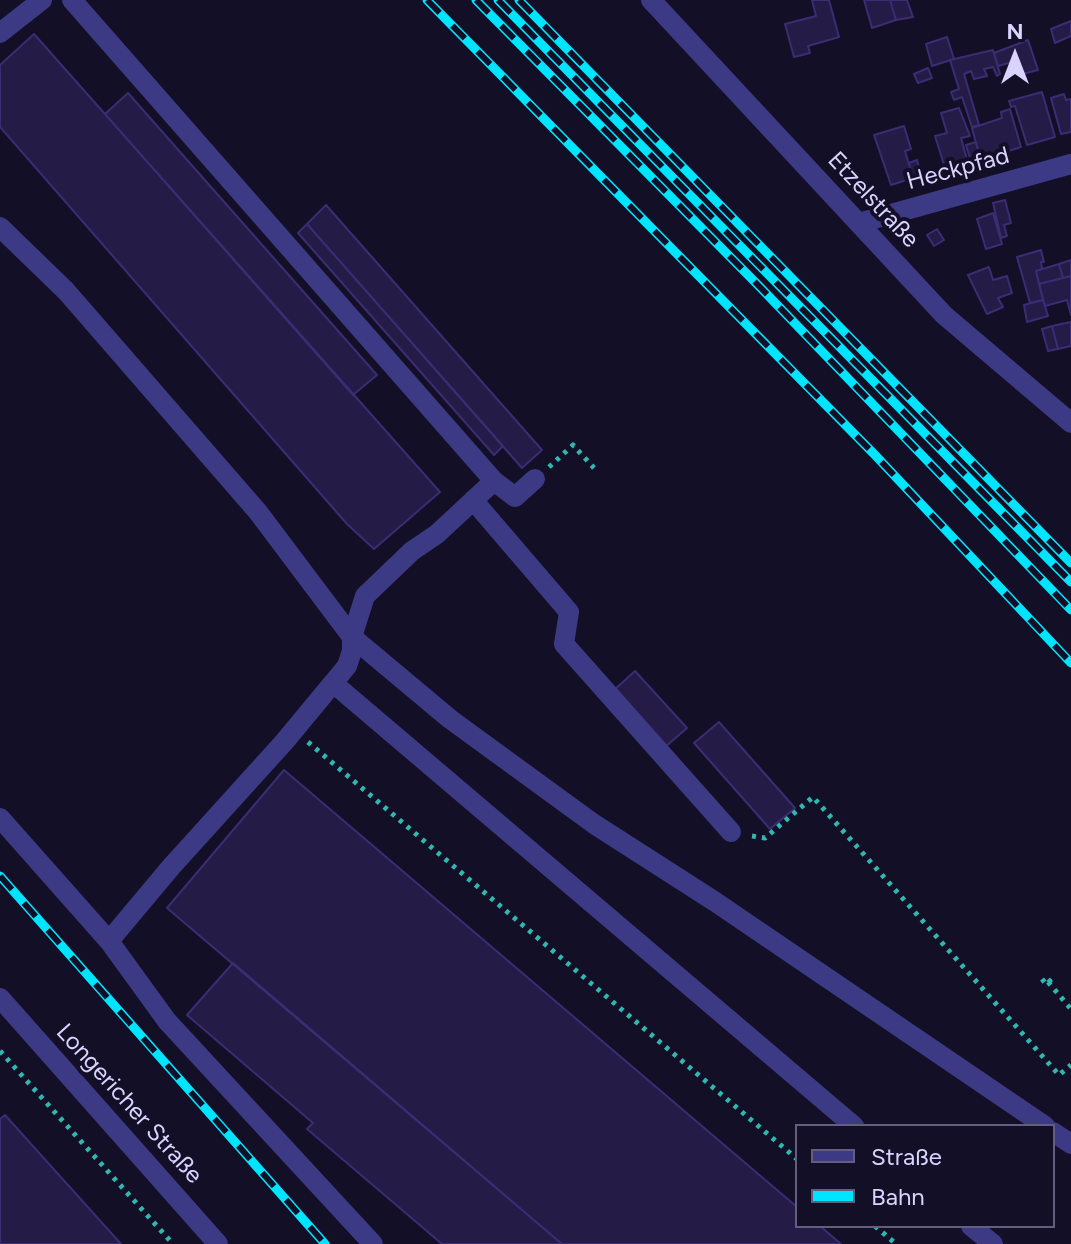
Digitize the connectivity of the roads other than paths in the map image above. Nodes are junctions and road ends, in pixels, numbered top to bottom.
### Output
1 (42, 0) edge
2 (72, 0) edge
3 (651, 0) edge
4 (0, 33) edge
5 (1071, 164) edge
6 (859, 223) junction
7 (0, 227) edge
8 (1071, 423) edge
9 (535, 479) road end
10 (494, 481) junction
11 (473, 500) junction
12 (352, 637) junction
13 (333, 683) junction
14 (0, 818) edge
15 (731, 832) road end
16 (109, 941) junction
17 (0, 998) edge
18 (852, 1124) edge
19 (1042, 1124) edge
20 (973, 1228) edge
21 (218, 1244) edge
22 (373, 1244) edge
23 (993, 1244) edge

1 - 4 street
2 - 10 street
3 - 6 street, Etzelstraße
5 - 6 street, Heckpfad
6 - 8 street, Etzelstraße
7 - 12 street
9 - 10 street
10 - 11 street
11 - 12 street
11 - 15 street
12 - 13 street
12 - 19 street
13 - 16 street
13 - 18 street
14 - 16 street
16 - 22 street
17 - 21 street, Longericher Straße
20 - 23 street

